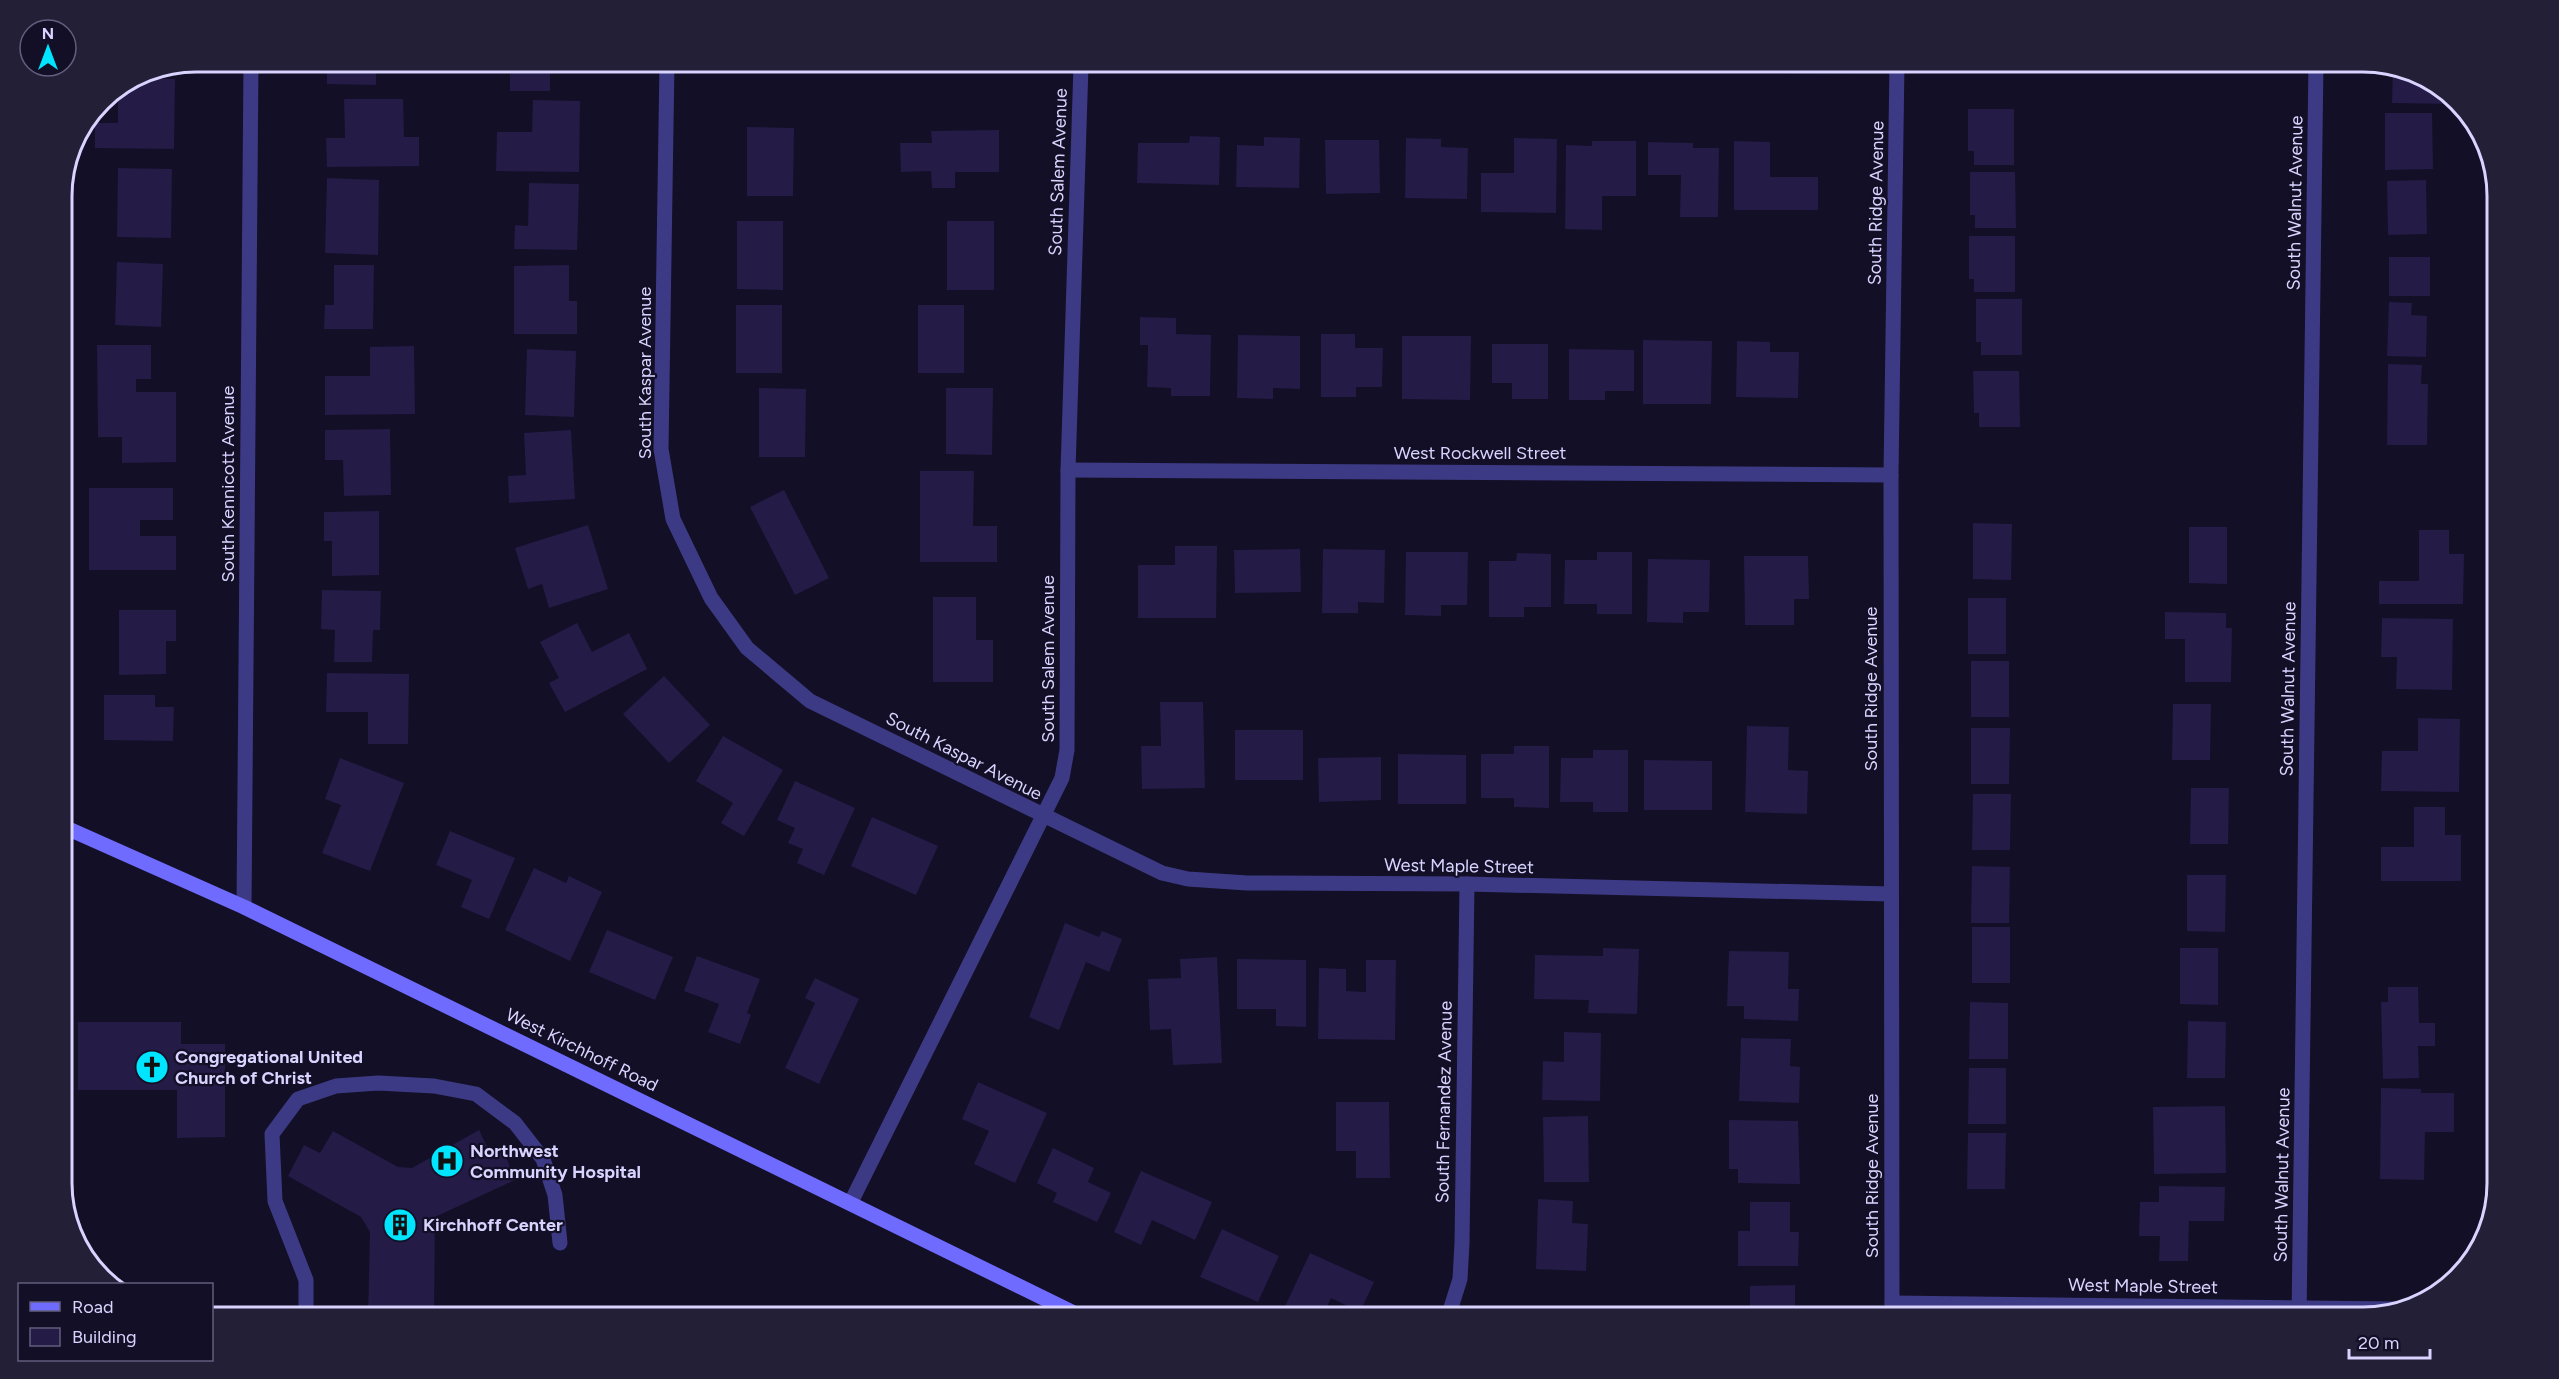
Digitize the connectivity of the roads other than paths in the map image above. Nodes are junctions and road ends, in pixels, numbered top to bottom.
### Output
1 (251, 72) edge
2 (667, 72) edge
3 (1081, 72) edge
4 (1897, 72) edge
5 (2316, 72) edge
6 (1068, 470) junction
7 (1891, 475) junction
8 (1041, 816) junction
9 (72, 830) edge
10 (1467, 884) junction
11 (1891, 894) junction
12 (244, 907) junction
13 (851, 1202) junction
14 (560, 1243) dead end
15 (306, 1307) edge
16 (1062, 1307) edge
17 (1451, 1307) edge
18 (1892, 1307) edge
19 (2299, 1307) edge

1 - 12 street, South Kennicott Avenue
2 - 8 street, South Kaspar Avenue
3 - 6 street, South Salem Avenue
4 - 7 street, South Ridge Avenue
5 - 19 street, South Walnut Avenue
6 - 7 street, West Rockwell Street
6 - 8 street, South Salem Avenue
7 - 11 street, South Ridge Avenue
8 - 10 street, West Maple Street
8 - 13 street, South Salem Avenue
9 - 12 main road, West Kirchhoff Road
10 - 11 street, West Maple Street
10 - 17 street, South Fernandez Avenue
11 - 18 street, South Ridge Avenue
12 - 13 main road, West Kirchhoff Road
13 - 16 main road, West Kirchhoff Road
14 - 15 street

